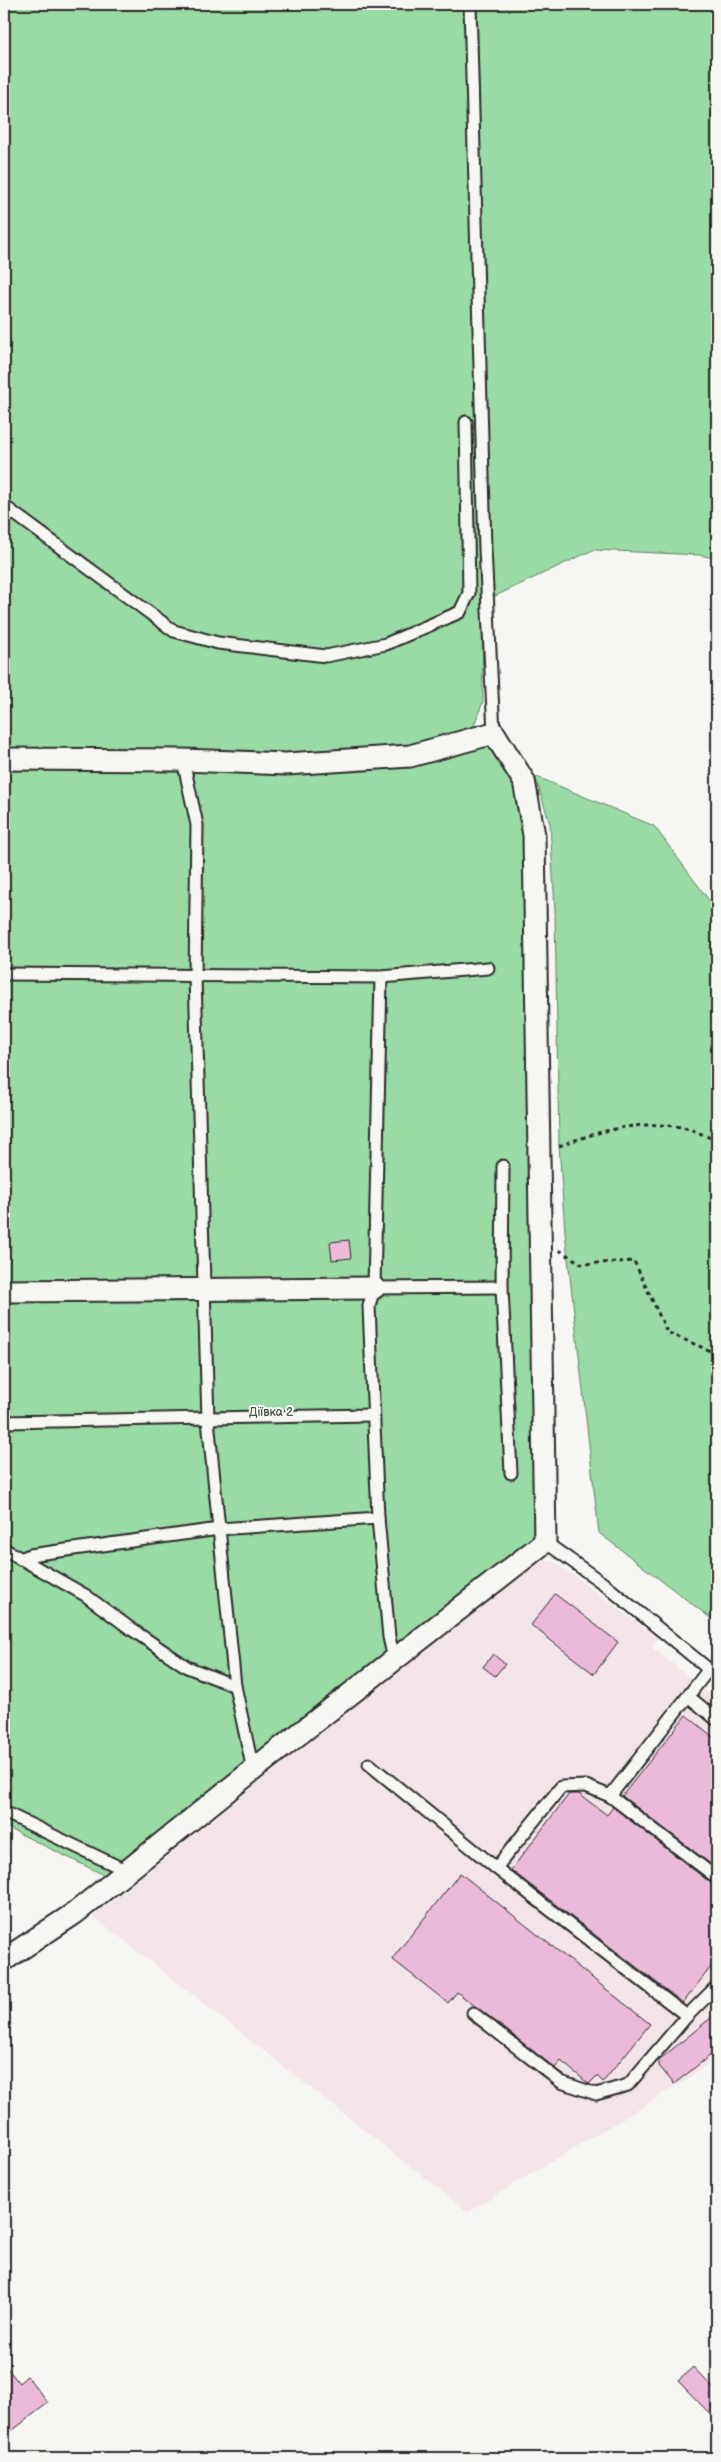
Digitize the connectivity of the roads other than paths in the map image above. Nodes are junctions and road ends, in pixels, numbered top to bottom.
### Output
1 (470, 4) edge
2 (466, 422) dead end
3 (4, 506) edge
4 (494, 733) junction
5 (4, 759) edge
6 (184, 760) junction
7 (488, 968) dead end
8 (4, 974) edge
9 (194, 977) junction
10 (381, 977) junction
11 (503, 1166) dead end
12 (502, 1287) junction
13 (374, 1288) junction
14 (204, 1289) junction
15 (4, 1291) edge
16 (373, 1415) junction
17 (208, 1420) junction
18 (4, 1422) edge
19 (512, 1473) dead end
20 (378, 1518) junction
21 (219, 1529) junction
22 (545, 1542) junction
23 (4, 1549) edge
24 (20, 1559) junction
25 (394, 1659) junction
26 (713, 1673) edge
27 (235, 1686) junction
28 (688, 1696) junction
29 (717, 1720) edge
30 (369, 1764) dead end
31 (253, 1770) junction
32 (610, 1796) junction
33 (4, 1812) edge
34 (496, 1868) junction
35 (127, 1871) junction
36 (717, 1878) edge
37 (4, 1960) edge
38 (717, 1986) edge
39 (473, 2014) dead end
40 (687, 2016) junction

1 - 4 lane
2 - 3 lane
4 - 6 street
4 - 22 street
5 - 6 street
6 - 9 lane
7 - 10 lane
8 - 9 lane
9 - 10 lane
9 - 14 lane
10 - 13 lane
11 - 12 lane
12 - 13 lane
12 - 19 lane
13 - 14 street
13 - 16 lane
14 - 15 street
14 - 17 lane
16 - 17 lane
16 - 20 lane
17 - 18 lane
17 - 21 lane
20 - 21 lane
20 - 25 lane
21 - 24 lane
21 - 27 lane
22 - 25 street
22 - 26 lane
23 - 24 lane
24 - 27 lane
25 - 31 street
26 - 28 lane
27 - 31 lane
28 - 29 lane
28 - 32 lane
30 - 34 lane
31 - 35 street
32 - 34 lane
32 - 36 lane
33 - 35 lane
34 - 40 lane
35 - 37 street
38 - 40 lane
39 - 40 lane

